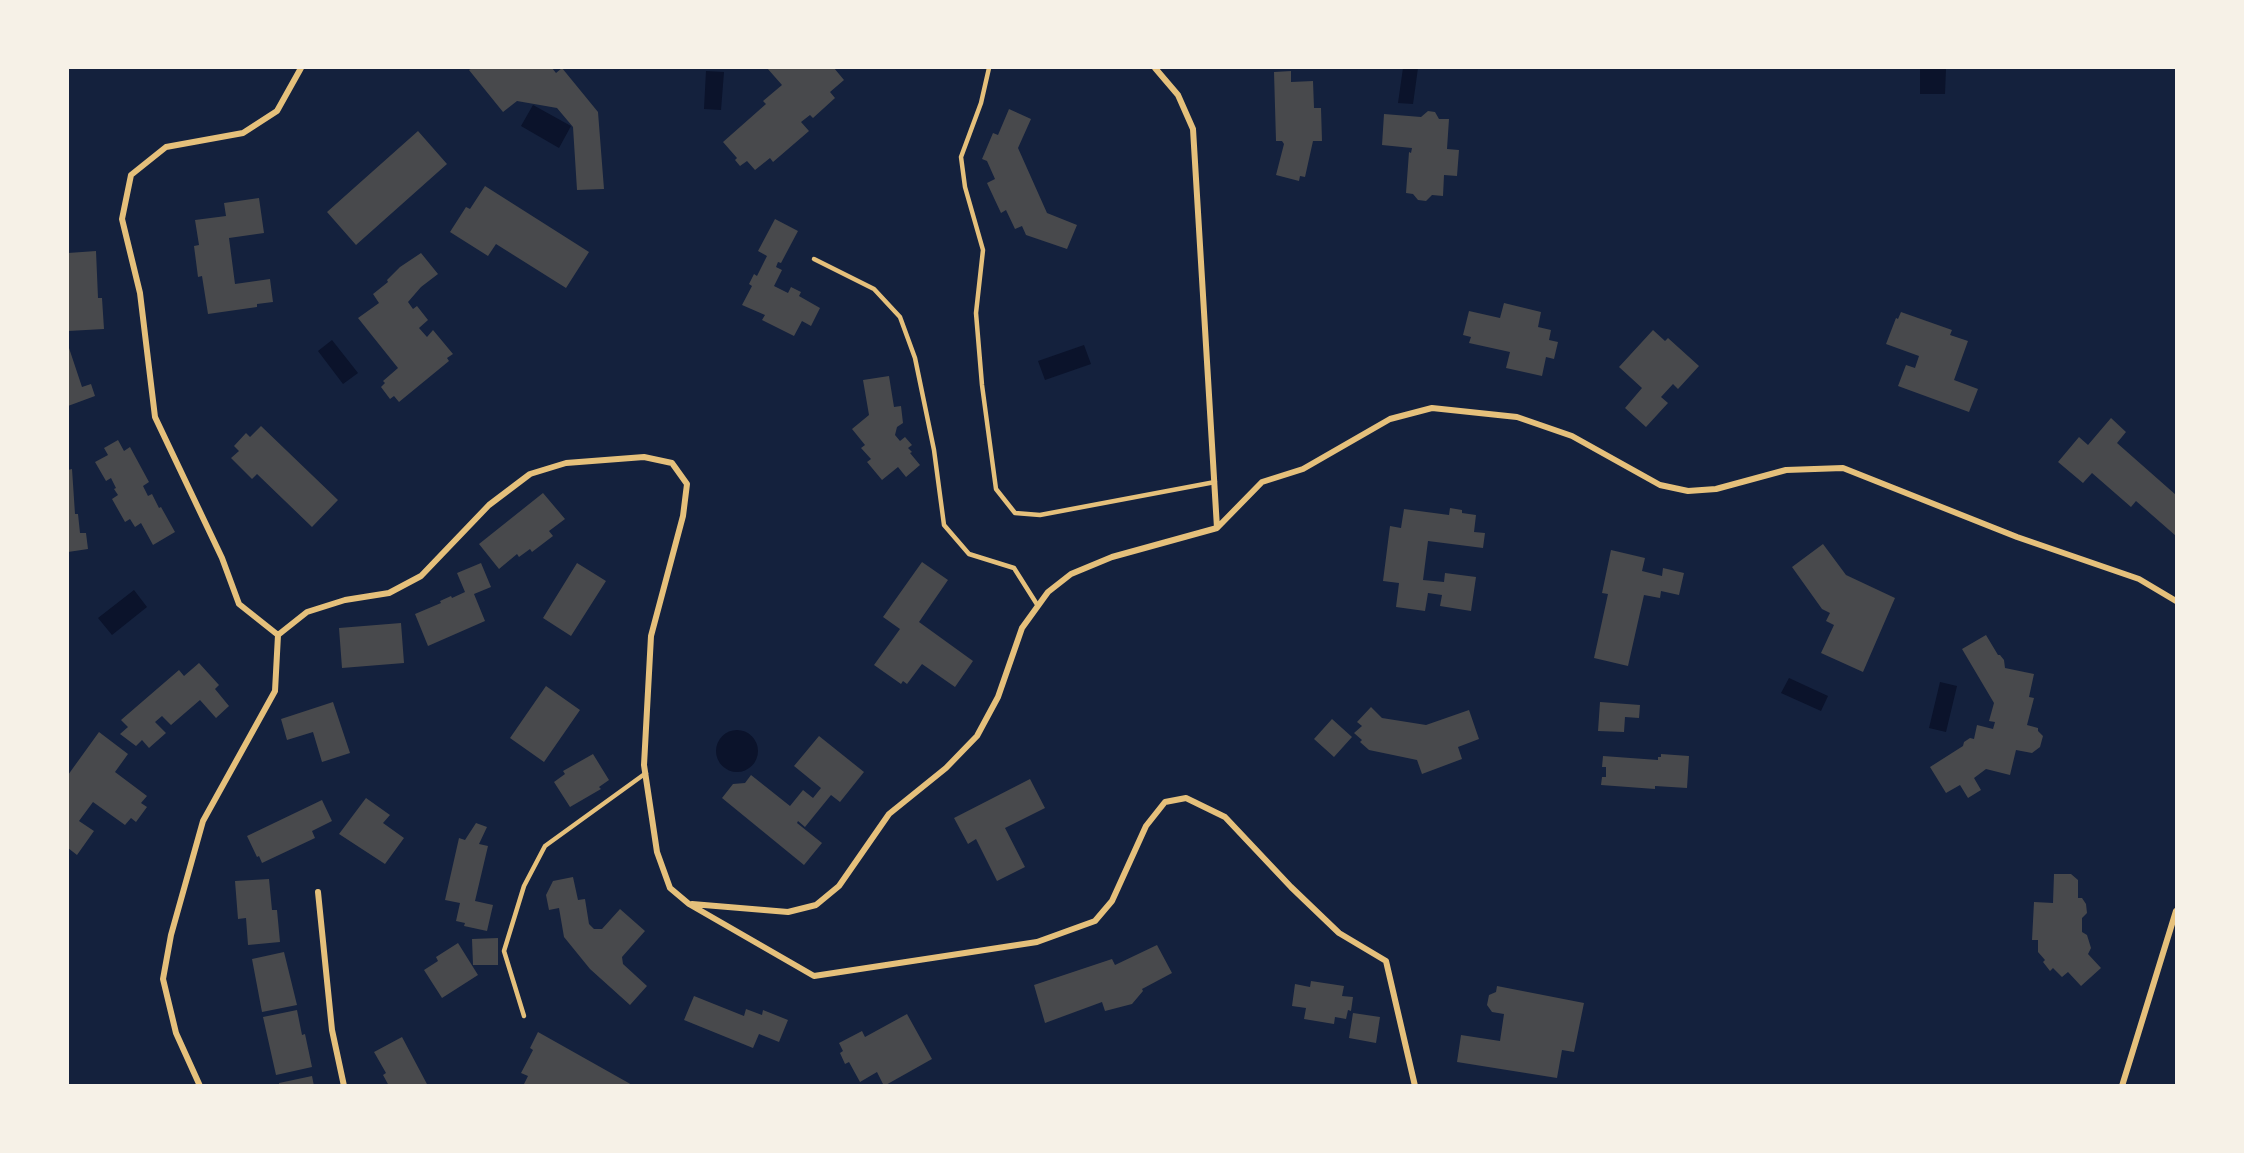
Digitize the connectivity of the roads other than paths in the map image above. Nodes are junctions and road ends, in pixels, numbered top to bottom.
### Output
1 (301, 68) edge
2 (989, 68) edge
3 (1155, 68) edge
4 (814, 259) dead end
5 (1215, 482) junction
6 (1217, 528) junction
7 (2176, 601) edge
8 (1038, 606) junction
9 (278, 635) junction
10 (646, 773) junction
11 (318, 892) dead end
12 (689, 904) junction
13 (2176, 911) edge
14 (524, 1016) dead end
15 (200, 1086) edge
16 (344, 1086) edge
17 (1415, 1086) edge
18 (2122, 1086) edge

1 - 9 street
2 - 5 lane
3 - 5 street
4 - 8 lane
5 - 6 street
6 - 7 street
6 - 8 street
8 - 12 street
9 - 10 street
9 - 15 street
10 - 12 street
10 - 14 lane
11 - 16 street
12 - 17 street
13 - 18 street

